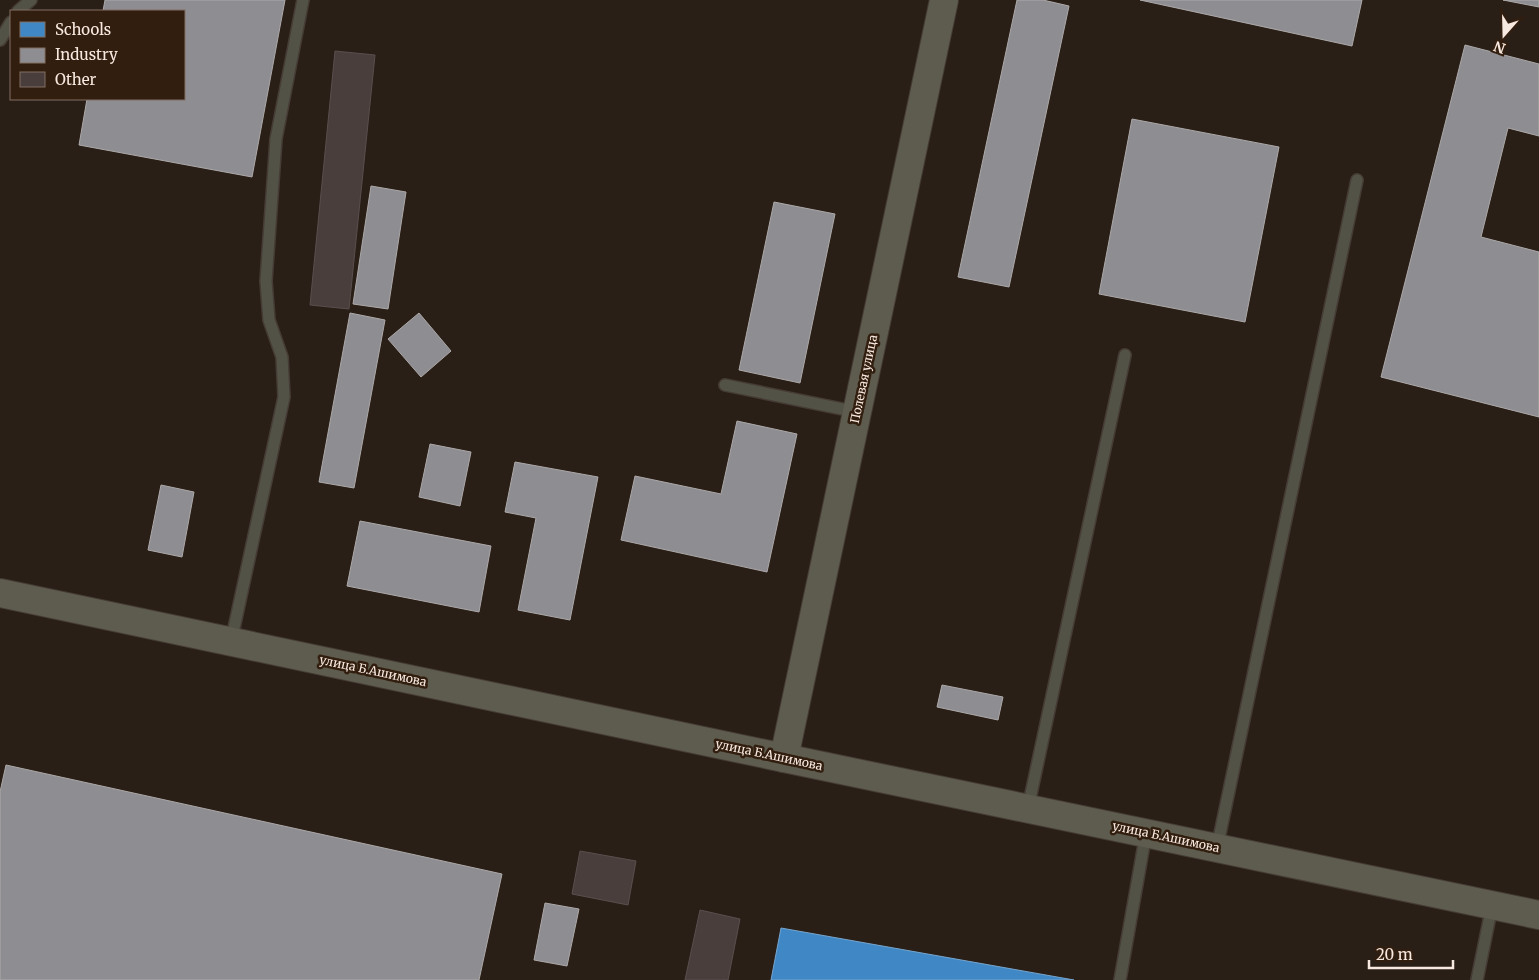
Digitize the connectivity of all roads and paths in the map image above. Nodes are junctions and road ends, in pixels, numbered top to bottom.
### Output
1 (30, 0) edge
2 (303, 0) edge
3 (944, 0) edge
4 (19, 10) edge
5 (10, 24) edge
6 (0, 40) edge
7 (1357, 180) dead end
8 (1125, 355) dead end
9 (725, 385) dead end
10 (857, 412) junction
11 (0, 593) edge
12 (231, 642) junction
13 (784, 758) junction
14 (1028, 808) junction
15 (1146, 833) junction
16 (1217, 848) junction
17 (1492, 905) junction
18 (1539, 915) edge
19 (1120, 980) edge
20 (1477, 980) edge

1 - 4 lane
2 - 12 lane
3 - 10 street, Полевая улица
5 - 6 lane
7 - 16 lane
8 - 14 lane
9 - 10 lane
10 - 13 street, Полевая улица
11 - 12 street, улица Б.Ашимова
12 - 13 street, улица Б.Ашимова
13 - 14 street, улица Б.Ашимова
14 - 15 street, улица Б.Ашимова
15 - 16 street, улица Б.Ашимова
15 - 19 lane
16 - 17 street, улица Б.Ашимова
17 - 18 street, улица Б.Ашимова
17 - 20 lane

